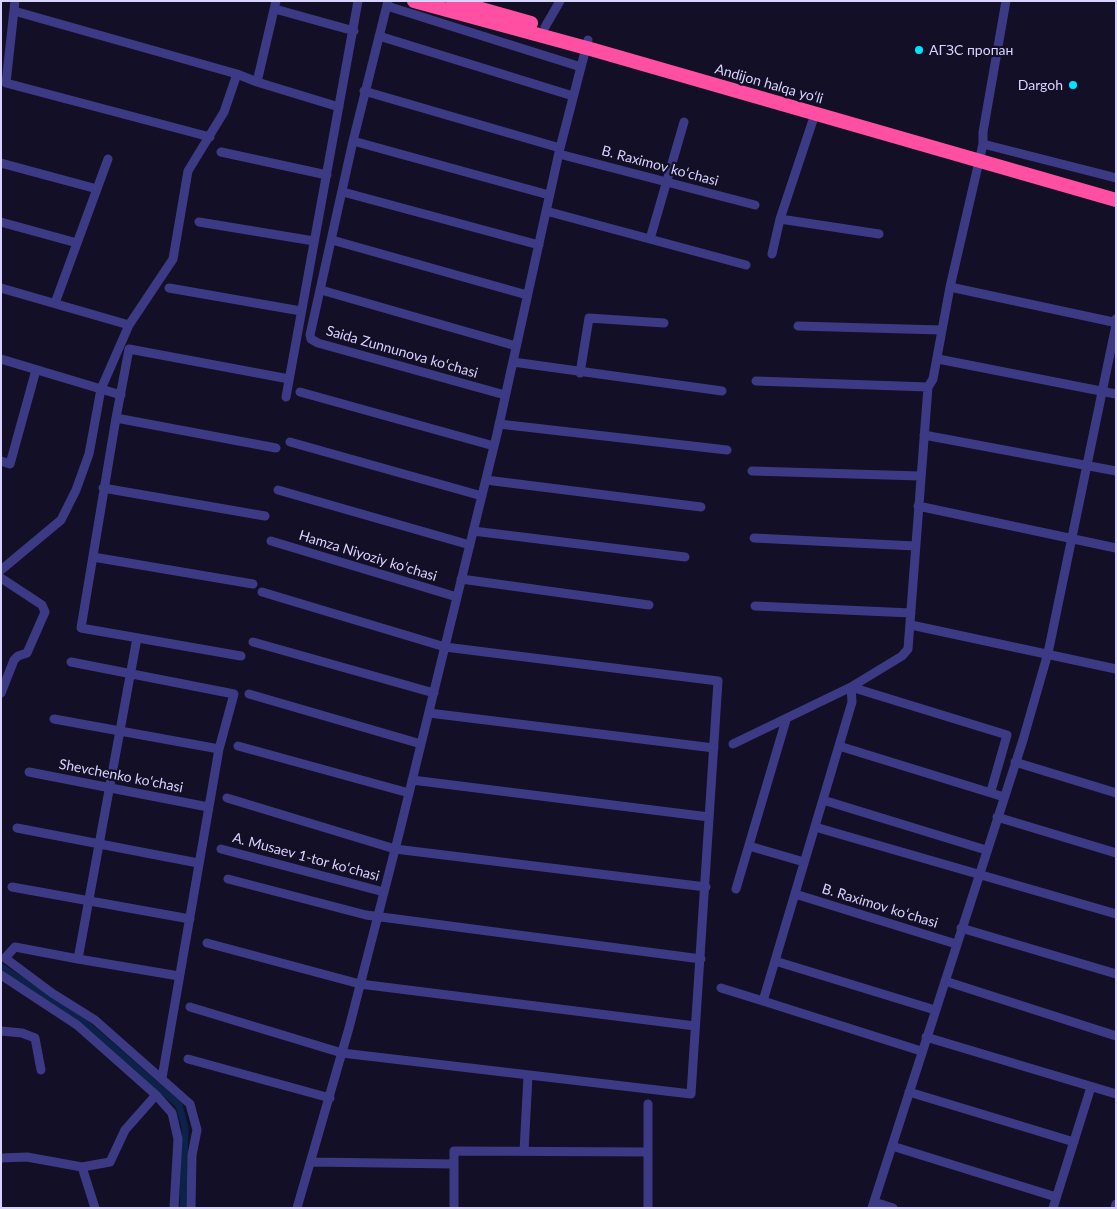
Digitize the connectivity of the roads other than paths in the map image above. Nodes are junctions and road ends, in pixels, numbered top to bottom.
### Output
1 (358, 1) edge
2 (414, 1) edge
3 (453, 1) edge
4 (560, 1) edge
5 (1006, 1) edge
6 (388, 4) edge
7 (276, 5) edge
8 (14, 6) edge
9 (545, 28) junction
10 (354, 30) junction
11 (379, 36) junction
12 (587, 44) junction
13 (581, 67) junction
14 (237, 74) junction
15 (257, 82) junction
16 (364, 91) junction
17 (573, 96) junction
18 (339, 107) junction
19 (815, 114) junction
20 (684, 122) dead end
21 (210, 136) junction
22 (353, 141) junction
23 (559, 151) junction
24 (221, 152) dead end
25 (981, 153) junction
26 (108, 159) dead end
27 (1, 163) edge
28 (327, 175) junction
29 (1116, 178) edge
30 (666, 182) junction
31 (97, 189) junction
32 (1116, 190) edge
33 (343, 192) junction
34 (549, 195) junction
35 (1116, 200) edge
36 (755, 205) dead end
37 (546, 211) junction
38 (780, 218) junction
39 (1, 222) edge
40 (199, 222) dead end
41 (879, 234) dead end
42 (650, 239) junction
43 (332, 240) junction
44 (314, 242) junction
45 (77, 243) junction
46 (539, 245) junction
47 (772, 254) dead end
48 (746, 265) dead end
49 (950, 287) junction
50 (1, 288) edge
51 (169, 288) dead end
52 (321, 290) junction
53 (528, 295) junction
54 (55, 303) junction
55 (301, 311) junction
56 (1116, 319) edge
57 (664, 323) dead end
58 (1116, 325) edge
59 (129, 326) junction
60 (798, 326) dead end
61 (941, 330) junction
62 (516, 346) junction
63 (1, 359) edge
64 (938, 359) junction
65 (513, 362) junction
66 (36, 370) junction
67 (580, 373) junction
68 (289, 379) junction
69 (756, 381) dead end
70 (928, 387) junction
71 (101, 389) junction
72 (722, 391) dead end
73 (1102, 391) junction
74 (300, 392) dead end
75 (1116, 394) edge
76 (120, 395) junction
77 (506, 395) junction
78 (286, 397) dead end
79 (116, 418) junction
80 (499, 424) junction
81 (924, 435) junction
82 (290, 442) dead end
83 (494, 446) junction
84 (276, 448) dead end
85 (727, 450) dead end
86 (1, 461) edge
87 (1086, 466) junction
88 (752, 471) dead end
89 (1116, 471) edge
90 (920, 476) junction
91 (486, 480) junction
92 (103, 488) junction
93 (278, 490) dead end
94 (482, 496) junction
95 (918, 506) junction
96 (700, 507) dead end
97 (265, 516) dead end
98 (473, 530) junction
99 (754, 538) dead end
100 (1072, 539) junction
101 (271, 541) dead end
102 (470, 545) junction
103 (915, 546) junction
104 (1116, 548) edge
105 (93, 557) junction
106 (685, 557) dead end
107 (1, 570) edge
108 (1, 578) edge
109 (462, 579) junction
110 (253, 584) dead end
111 (262, 592) dead end
112 (457, 597) junction
113 (649, 605) dead end
114 (755, 606) dead end
115 (911, 612) junction
116 (911, 625) junction
117 (136, 638) junction
118 (252, 642) dead end
119 (445, 647) junction
120 (1048, 653) junction
121 (241, 656) dead end
122 (71, 662) dead end
123 (1116, 669) edge
124 (130, 674) junction
125 (851, 687) junction
126 (1, 693) edge
127 (434, 693) junction
128 (249, 694) dead end
129 (429, 713) junction
130 (54, 719) dead end
131 (786, 720) junction
132 (120, 730) junction
133 (1007, 735) junction
134 (1023, 740) junction
135 (421, 744) junction
136 (733, 744) dead end
137 (238, 746) dead end
138 (839, 746) junction
139 (714, 748) junction
140 (219, 749) junction
141 (1016, 762) junction
142 (29, 772) dead end
143 (412, 780) junction
144 (109, 788) junction
145 (991, 792) junction
146 (409, 793) junction
147 (1116, 793) edge
148 (1004, 797) junction
149 (227, 798) dead end
150 (823, 800) junction
151 (208, 807) junction
152 (709, 817) junction
153 (997, 817) junction
154 (815, 826) junction
155 (17, 828) dead end
156 (98, 843) junction
157 (748, 846) junction
158 (221, 849) dead end
159 (395, 849) junction
160 (986, 850) junction
161 (1116, 853) edge
162 (804, 862) junction
163 (198, 863) junction
164 (978, 873) junction
165 (228, 879) dead end
166 (12, 887) dead end
167 (706, 888) junction
168 (736, 889) dead end
169 (384, 892) junction
170 (795, 894) junction
171 (88, 901) junction
172 (1116, 914) edge
173 (378, 916) junction
174 (190, 919) junction
175 (962, 928) junction
176 (207, 943) dead end
177 (956, 944) junction
178 (3, 957) edge
179 (78, 959) junction
180 (701, 960) junction
181 (775, 960) junction
182 (1116, 974) edge
183 (1, 975) edge
184 (179, 976) junction
185 (944, 981) junction
186 (360, 984) junction
187 (721, 988) dead end
188 (763, 1001) junction
189 (190, 1007) dead end
190 (935, 1010) junction
191 (695, 1026) junction
192 (1, 1031) edge
193 (1116, 1036) edge
194 (926, 1037) junction
195 (921, 1051) junction
196 (342, 1053) junction
197 (188, 1059) dead end
198 (41, 1070) dead end
199 (528, 1076) junction
200 (162, 1078) junction
201 (1091, 1087) junction
202 (909, 1092) junction
203 (1116, 1094) edge
204 (156, 1095) junction
205 (330, 1098) junction
206 (648, 1104) dead end
207 (1074, 1142) junction
208 (892, 1146) junction
209 (524, 1152) junction
210 (648, 1152) junction
211 (1, 1158) edge
212 (311, 1162) junction
213 (454, 1164) junction
214 (82, 1167) junction
215 (1056, 1197) junction
216 (873, 1205) edge
217 (95, 1208) edge
218 (174, 1208) edge
219 (191, 1208) edge
220 (297, 1208) edge
221 (454, 1208) edge
222 (648, 1208) edge
223 (893, 1208) edge
224 (1053, 1208) edge

1 - 10 street
2 - 12 highway, Andijon halqa yo‘li
3 - 9 highway, Andijon halqa yo‘li
4 - 9 street
5 - 25 street
6 - 11 street
6 - 13 street
7 - 10 street
7 - 15 street
8 - 14 street
8 - 21 street
9 - 12 highway, Andijon halqa yo‘li
10 - 18 street
11 - 16 street
11 - 17 street
12 - 13 street
12 - 19 highway, Andijon halqa yo‘li
12 - 25 highway, Andijon halqa yo‘li
13 - 17 street
14 - 15 street
14 - 21 street
15 - 18 street
16 - 22 street
16 - 23 street, B. Raximov koʻchasi
17 - 23 street
18 - 28 street
19 - 25 highway, Andijon halqa yo‘li
19 - 38 street
20 - 30 street
21 - 59 street
22 - 33 street
22 - 34 street
23 - 30 street, B. Raximov koʻchasi
23 - 34 street
24 - 28 street
25 - 29 street
25 - 32 highway, Andijon halqa yo‘li
25 - 35 highway, Andijon halqa yo‘li
25 - 49 street
26 - 31 street
27 - 31 street
28 - 44 street
30 - 36 street, B. Raximov koʻchasi
30 - 42 street
31 - 45 street
33 - 43 street
33 - 46 street
34 - 37 street
37 - 42 street
37 - 46 street
38 - 41 street
38 - 47 street
39 - 45 street
40 - 44 street
42 - 48 street
43 - 52 street
43 - 53 street
44 - 55 street
45 - 54 street
46 - 53 street
49 - 56 street
49 - 61 street
50 - 54 street
51 - 55 street
52 - 62 street
52 - 77 street, Saida Zunnunova koʻchasi
53 - 62 street
54 - 59 street
55 - 68 street
57 - 67 street
58 - 73 street
59 - 71 street
60 - 61 street
61 - 64 street
62 - 65 street
63 - 66 street
64 - 70 street
64 - 73 street
65 - 67 street
65 - 77 street
66 - 71 street
66 - 86 street
67 - 72 street
68 - 76 street
68 - 78 street
69 - 70 street
70 - 81 street
71 - 76 street
71 - 107 street
73 - 75 street
73 - 87 street
74 - 83 street
76 - 79 street
77 - 80 street
79 - 84 street
79 - 92 street
80 - 83 street
80 - 85 street
81 - 87 street
81 - 90 street
82 - 94 street
83 - 91 street
87 - 89 street
87 - 100 street
88 - 90 street
90 - 95 street
91 - 94 street
91 - 96 street
92 - 97 street
92 - 105 street
93 - 102 street
94 - 98 street
95 - 100 street
95 - 103 street
98 - 102 street
98 - 106 street
99 - 103 street
100 - 104 street
100 - 120 street
101 - 112 street, Hamza Niyoziy koʻchasi
102 - 109 street
103 - 115 street
105 - 110 street
105 - 117 street
108 - 126 street
109 - 112 street
109 - 113 street
111 - 119 street
112 - 119 street
114 - 115 street
115 - 116 street
116 - 120 street
116 - 125 street
117 - 121 street
117 - 124 street
118 - 127 street
119 - 127 street
119 - 139 street
120 - 123 street
120 - 134 street
122 - 124 street
124 - 132 street
124 - 140 street
125 - 131 street
125 - 133 street
125 - 138 street
127 - 129 street
128 - 135 street
129 - 135 street
129 - 139 street
130 - 132 street
131 - 136 street
131 - 157 street
132 - 140 street
132 - 144 street
133 - 134 street
133 - 145 street
134 - 141 street
135 - 143 street
137 - 146 street
138 - 145 street
138 - 150 street
139 - 152 street
140 - 151 street
141 - 147 street
141 - 148 street
142 - 144 street, Shevchenko koʻchasi
143 - 146 street
143 - 152 street
144 - 151 street, Shevchenko koʻchasi
144 - 156 street
145 - 148 street
146 - 159 street
148 - 153 street
149 - 159 street
150 - 154 street
150 - 160 street
151 - 163 street
152 - 167 street
153 - 160 street
153 - 161 street
154 - 162 street
154 - 164 street
155 - 156 street
156 - 163 street
156 - 171 street
157 - 162 street
157 - 168 street
158 - 169 street, A. Musaev 1-tor koʻchasi
159 - 167 street
159 - 169 street
160 - 164 street
162 - 170 street
163 - 174 street
164 - 172 street
164 - 175 street
165 - 173 street
166 - 171 street
167 - 180 street
169 - 173 street
170 - 177 street, B. Raximov koʻchasi
170 - 181 street
171 - 174 street
171 - 179 street
173 - 180 street
173 - 186 street
174 - 184 street
175 - 177 street
175 - 182 street
176 - 186 street
177 - 185 street
178 - 179 street
178 - 200 street
179 - 184 street
180 - 191 street
181 - 188 street
181 - 190 street
183 - 204 street
184 - 200 street
185 - 190 street
185 - 193 street
186 - 191 street
186 - 196 street
187 - 188 street
188 - 195 street
189 - 196 street
190 - 194 street
191 - 199 street
192 - 198 street
194 - 195 street
194 - 201 street
195 - 202 street
196 - 199 street
196 - 205 street
197 - 205 street
199 - 209 street
200 - 219 street
201 - 203 street
201 - 207 street
202 - 207 street
202 - 208 street
204 - 214 street
204 - 218 street
205 - 212 street
206 - 210 street
207 - 215 street
208 - 215 street
208 - 216 street
209 - 210 street
209 - 213 street
210 - 222 street
211 - 214 street
212 - 213 street
212 - 220 street
213 - 221 street
214 - 217 street
215 - 224 street
216 - 223 street

